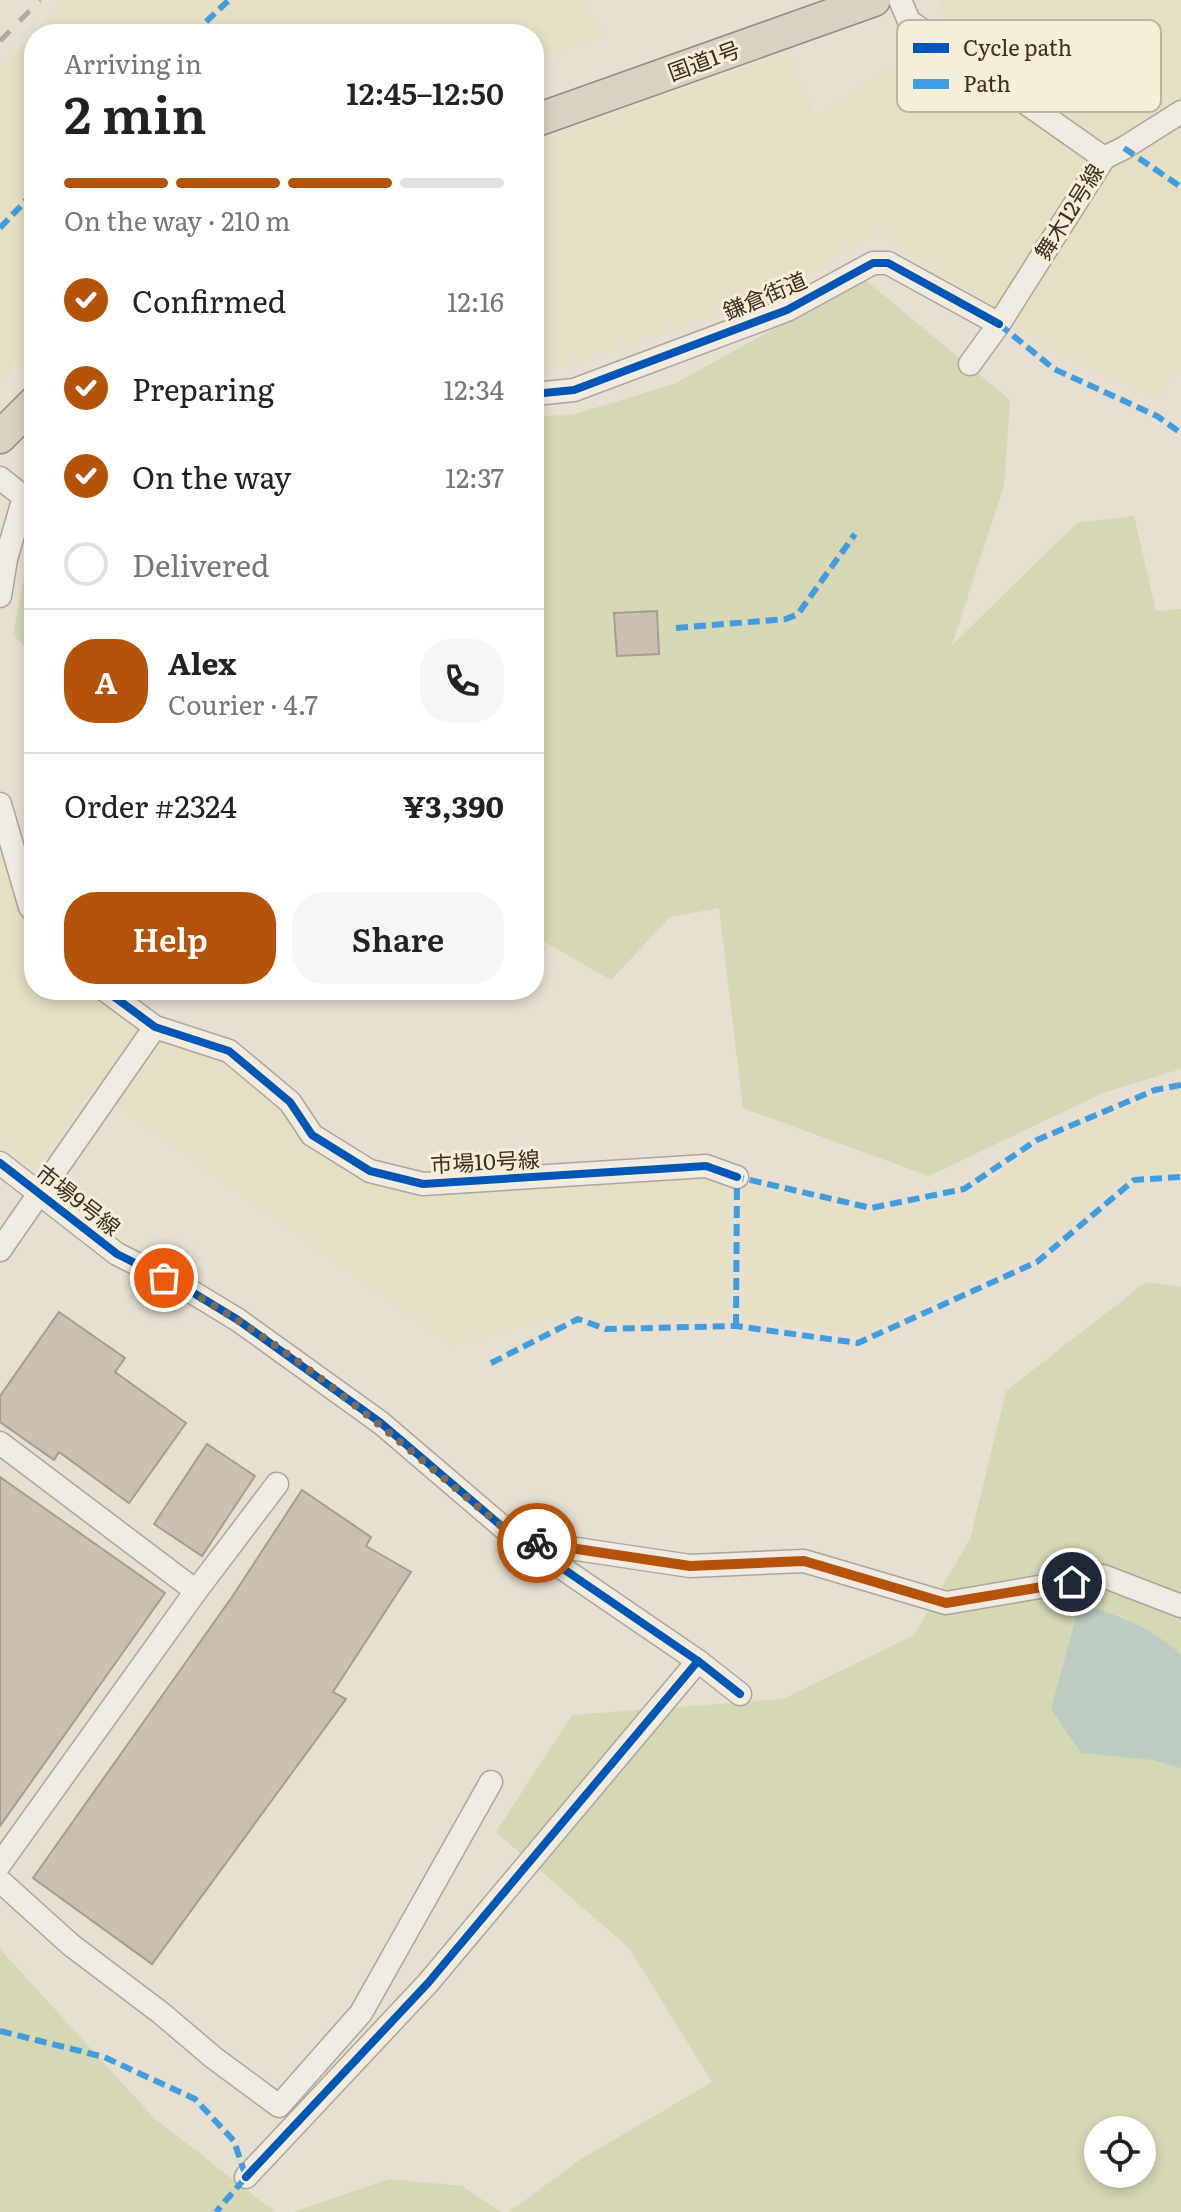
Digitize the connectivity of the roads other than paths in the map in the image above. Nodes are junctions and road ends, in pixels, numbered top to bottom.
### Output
1 (815, 0) edge
2 (874, 0) edge
3 (900, 0) edge
4 (909, 20) edge
5 (544, 96) edge
6 (1039, 112) edge
7 (1181, 112) edge
8 (544, 117) edge
9 (1104, 158) junction
10 (999, 324) junction
11 (970, 364) dead end
12 (544, 393) edge
13 (24, 413) edge
14 (0, 437) edge
15 (24, 437) edge
16 (0, 459) edge
17 (0, 478) edge
18 (24, 493) edge
19 (24, 510) edge
20 (0, 596) edge
21 (0, 804) edge
22 (24, 886) edge
23 (119, 1000) edge
24 (155, 1027) junction
25 (0, 1163) edge
26 (737, 1177) dead end
27 (39, 1192) junction
28 (0, 1250) edge
29 (0, 1443) edge
30 (277, 1484) dead end
31 (526, 1541) junction
32 (196, 1591) junction
33 (1181, 1606) edge
34 (698, 1661) junction
35 (740, 1694) dead end
36 (491, 1782) dead end
37 (0, 1864) edge
38 (0, 1881) edge
39 (246, 2177) dead end

1 - 5 highway, 国道1号
2 - 8 highway, 国道1号
3 - 4 street, 舞木12号線
6 - 9 street, 舞木12号線
7 - 9 street
9 - 10 street, 舞木12号線
10 - 11 street, 舞木12号線
10 - 12 street, 鎌倉街道
13 - 14 highway
15 - 16 highway
17 - 18 street
19 - 20 street
21 - 22 street
23 - 24 street, 市場10号線
24 - 26 street, 市場10号線
24 - 27 street
25 - 27 street, 市場9号線
27 - 28 street
27 - 31 street, 市場9号線
29 - 32 street
30 - 32 street
31 - 33 street
31 - 34 street, 市場9号線
32 - 37 street
34 - 35 street, 市場9号線
34 - 39 street
36 - 38 street

